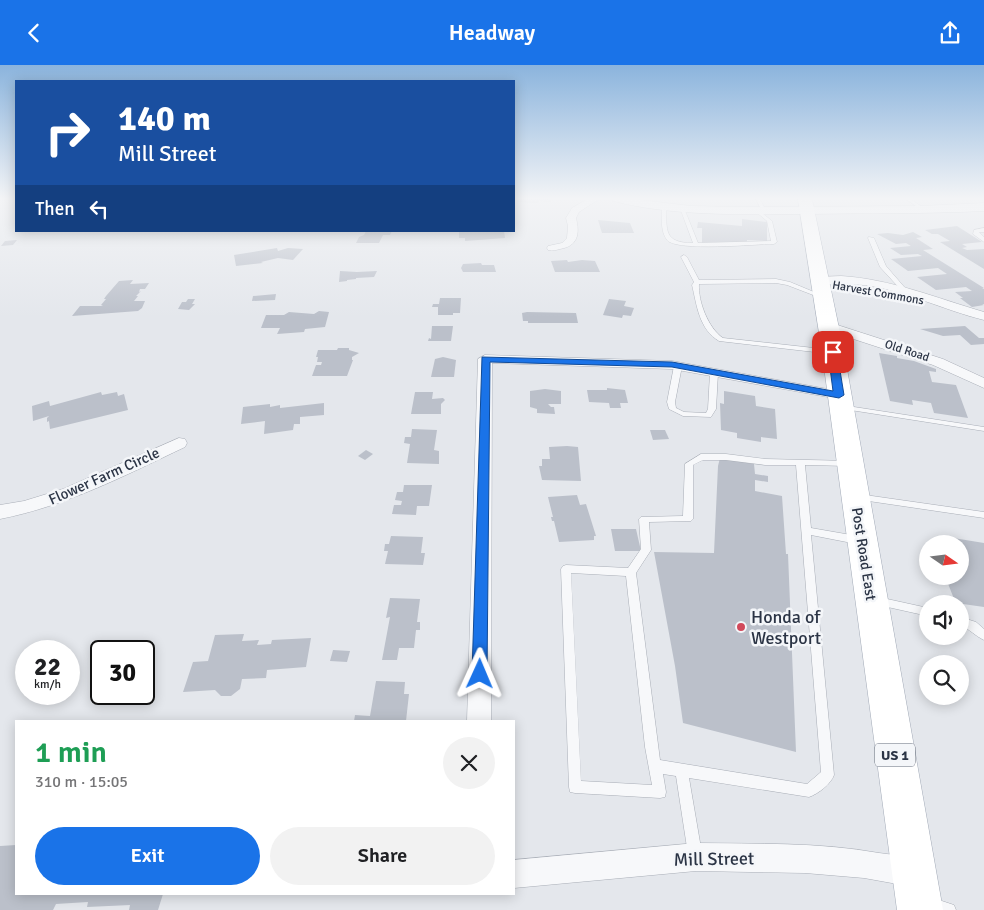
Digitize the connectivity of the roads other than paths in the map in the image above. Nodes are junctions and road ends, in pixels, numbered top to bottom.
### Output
1 (572, 238) edge
2 (668, 238) edge
3 (694, 238) edge
4 (773, 238) edge
5 (812, 238) edge
6 (871, 238) dead end
7 (696, 245) junction
8 (552, 248) dead end
9 (684, 257) dead end
10 (697, 282) junction
11 (821, 289) junction
12 (904, 290) junction
13 (984, 318) edge
14 (828, 325) junction
15 (833, 352) junction
16 (678, 366) junction
17 (714, 373) junction
18 (984, 384) edge
19 (840, 401) junction
20 (984, 429) edge
21 (178, 443) dead end
22 (800, 461) junction
23 (850, 463) junction
24 (855, 497) junction
25 (0, 512) edge
26 (984, 515) edge
27 (806, 531) junction
28 (862, 541) junction
29 (631, 572) junction
30 (871, 599) junction
31 (919, 610) edge
32 (969, 624) edge
33 (984, 635) edge
34 (479, 720) edge
35 (655, 766) junction
36 (682, 771) junction
37 (696, 857) junction
38 (515, 874) edge
39 (926, 899) edge

1 - 8 street
2 - 7 lane
3 - 7 lane
4 - 7 lane
5 - 11 main road, Post Road East / US 1
6 - 12 lane
9 - 10 lane
10 - 11 lane
10 - 15 lane
11 - 12 street, Harvest Commons
11 - 13 street, Harvest Commons
11 - 14 main road, Post Road East / US 1
12 - 13 street, Harvest Commons
14 - 15 main road, Post Road East / US 1
14 - 18 street, Old Road
15 - 19 main road, Post Road East / US 1
16 - 17 street
16 - 17 lane
16 - 34 street
17 - 19 street
19 - 20 lane
19 - 23 main road, Post Road East / US 1
21 - 25 street, Flower Farm Circle
22 - 23 lane
22 - 27 lane
22 - 29 lane
23 - 24 main road, Post Road East / US 1
24 - 26 lane
24 - 28 main road, Post Road East / US 1
27 - 28 lane
27 - 36 lane
28 - 30 main road, Post Road East / US 1
29 - 35 lane
29 - 35 lane
30 - 31 lane
30 - 39 main road, Post Road East / US 1
32 - 33 lane
35 - 36 lane
36 - 37 lane
37 - 38 street, Mill Street
37 - 39 street, Mill Street

